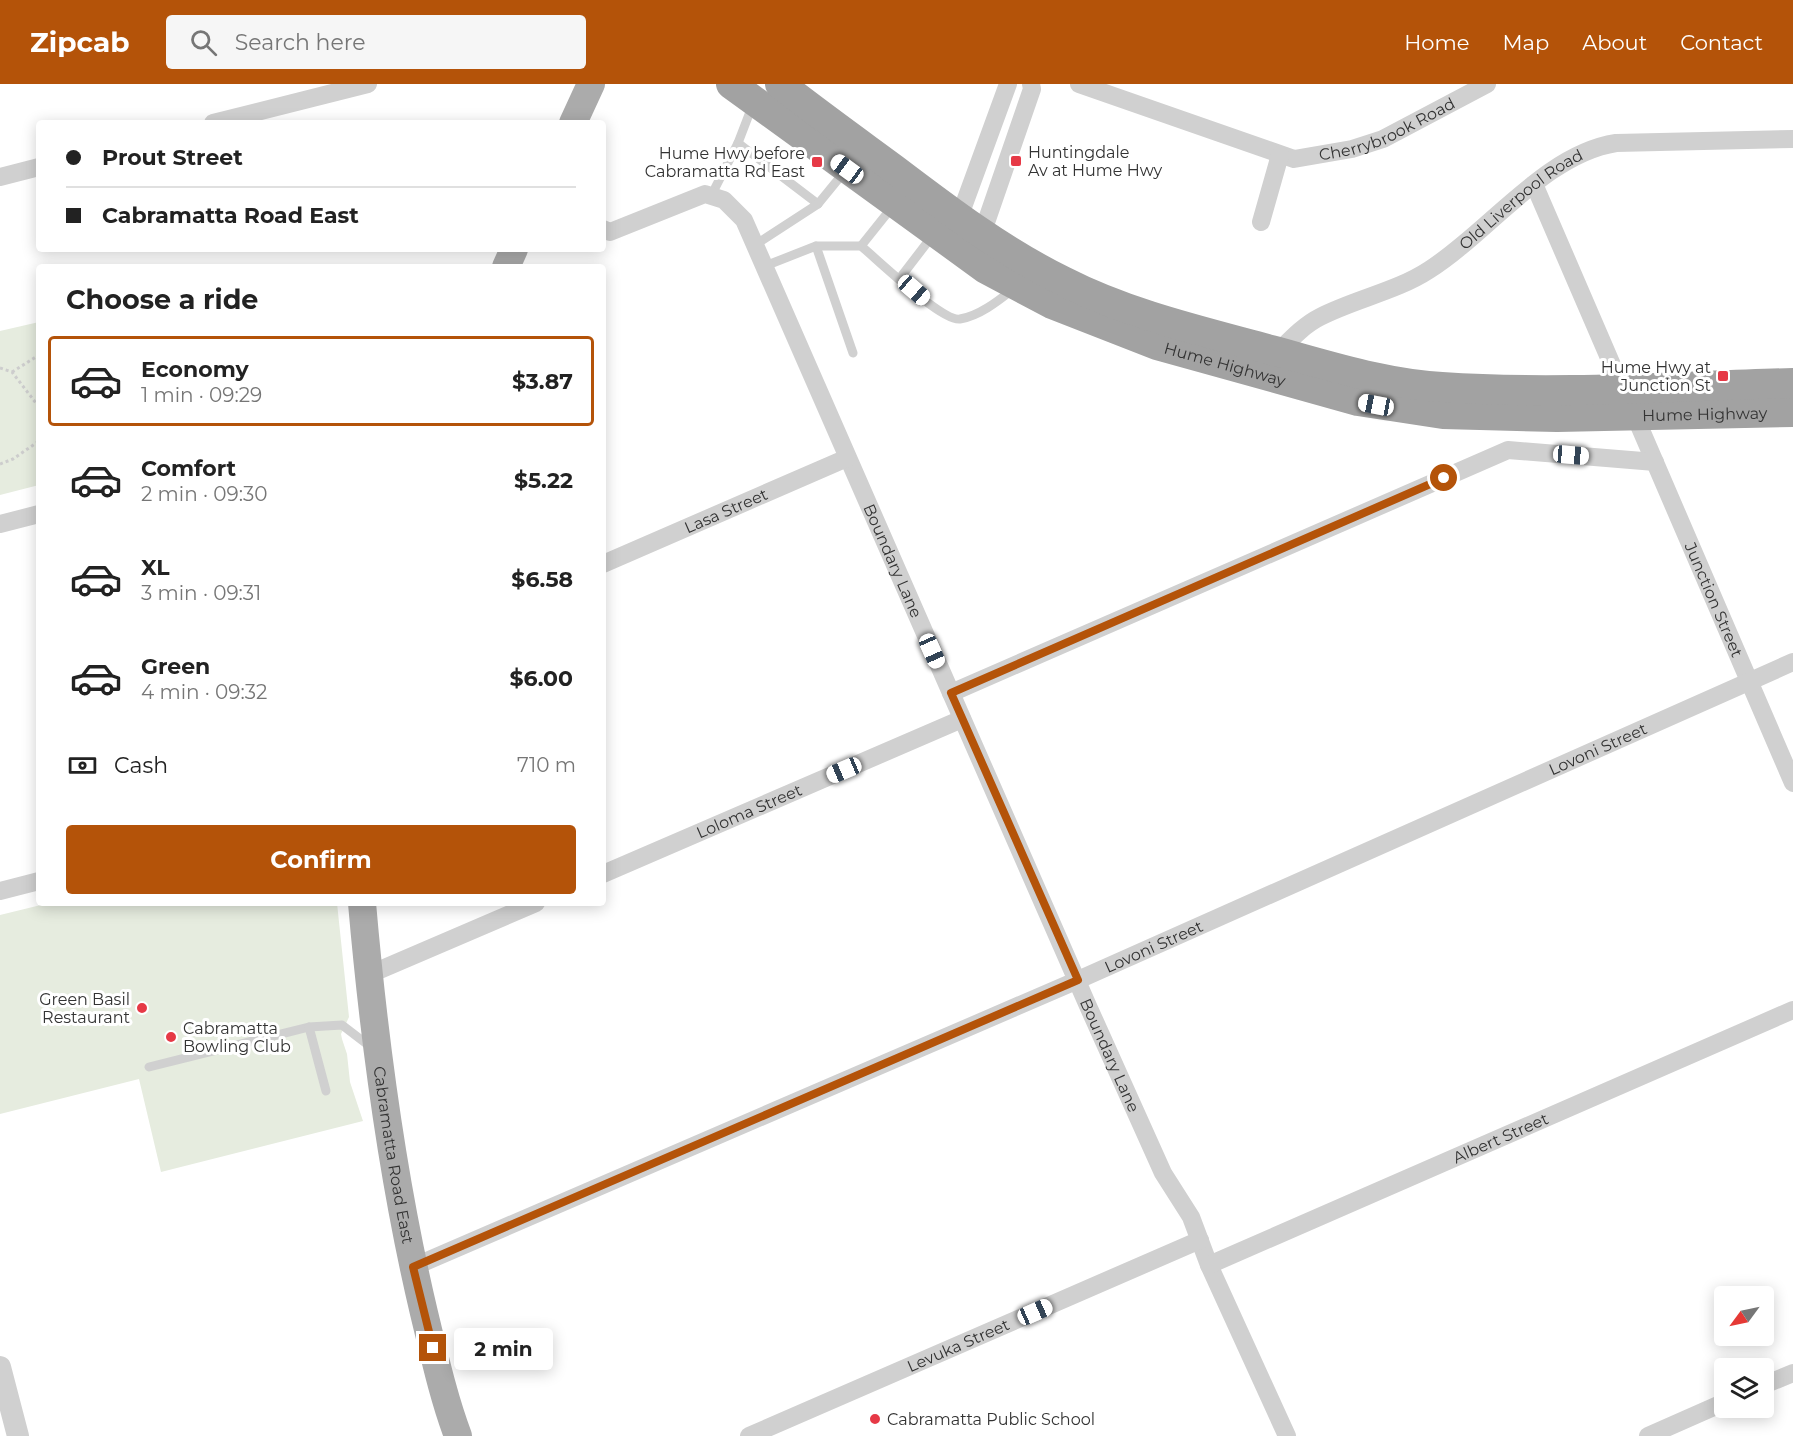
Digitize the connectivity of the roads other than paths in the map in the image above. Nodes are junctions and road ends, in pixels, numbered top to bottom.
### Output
1 (368, 84) edge
2 (591, 84) edge
3 (780, 84) edge
4 (1008, 84) edge
5 (1031, 84) edge
6 (1079, 84) edge
7 (1487, 84) edge
8 (742, 92) edge
9 (225, 120) edge
10 (574, 120) edge
11 (1793, 139) edge
12 (738, 142) junction
13 (1280, 155) junction
14 (36, 168) edge
15 (847, 169) junction
16 (0, 177) edge
17 (1534, 184) junction
18 (712, 194) junction
19 (818, 204) junction
20 (895, 204) junction
21 (1261, 222) dead end
22 (959, 228) junction
23 (606, 230) edge
24 (755, 245) junction
25 (816, 246) junction
26 (861, 246) junction
27 (765, 266) junction
28 (900, 278) junction
29 (1016, 286) junction
30 (1278, 352) junction
31 (853, 353) dead end
32 (1793, 383) edge
33 (1622, 388) junction
34 (1793, 412) edge
35 (1635, 416) junction
36 (847, 458) junction
37 (1655, 462) junction
38 (36, 515) edge
39 (0, 524) edge
40 (606, 563) edge
41 (1793, 662) edge
42 (1749, 682) junction
43 (951, 693) junction
44 (962, 719) junction
45 (1793, 783) edge
46 (606, 873) edge
47 (36, 882) edge
48 (0, 891) edge
49 (362, 906) edge
50 (529, 906) edge
51 (368, 975) junction
52 (1078, 980) junction
53 (1793, 1010) edge
54 (309, 1027) junction
55 (378, 1053) junction
56 (149, 1067) dead end
57 (327, 1091) dead end
58 (1200, 1240) junction
59 (1209, 1265) junction
60 (413, 1267) junction
61 (0, 1367) edge
62 (1793, 1373) edge
63 (1774, 1381) edge
64 (1714, 1407) edge
65 (18, 1436) edge
66 (458, 1436) edge
67 (749, 1436) edge
68 (1287, 1436) edge
69 (1648, 1436) edge

1 - 9 street
2 - 10 main road
3 - 22 highway, Hume Highway
4 - 22 street
5 - 22 street
6 - 13 street, Cherrybrook Road
7 - 13 street, Cherrybrook Road
8 - 12 lane
8 - 15 highway, Hume Highway
11 - 17 street, Old Liverpool Road
12 - 18 lane
12 - 19 lane
13 - 21 street
14 - 16 street
15 - 19 lane
15 - 20 highway, Hume Highway
17 - 30 street, Old Liverpool Road
17 - 33 street
18 - 23 street
18 - 24 street, Boundary Lane
19 - 24 lane
20 - 22 highway, Hume Highway
20 - 26 lane
22 - 28 lane
22 - 29 highway, Hume Highway
22 - 30 highway, Hume Highway
24 - 27 street, Boundary Lane
25 - 26 lane
25 - 27 lane
25 - 31 lane
26 - 28 lane
27 - 36 street, Boundary Lane
28 - 29 lane
29 - 35 highway, Hume Highway
30 - 33 highway, Hume Highway
32 - 33 highway, Hume Highway
34 - 35 highway, Hume Highway
35 - 37 street, Junction Street
36 - 40 street, Lasa Street
36 - 43 street, Boundary Lane
37 - 42 street, Junction Street
37 - 43 street
38 - 39 street
41 - 42 street, Lovoni Street
42 - 45 street, Junction Street
42 - 52 street, Lovoni Street
43 - 44 street, Boundary Lane
44 - 46 street, Loloma Street
44 - 52 street, Boundary Lane
47 - 48 street
49 - 51 main road, Cabramatta Road East
50 - 51 street
51 - 55 main road, Cabramatta Road East
52 - 58 street, Boundary Lane
52 - 60 street, Lovoni Street
53 - 59 street, Albert Street
54 - 55 lane
54 - 56 lane
54 - 57 lane
55 - 60 main road, Cabramatta Road East
58 - 59 street, Boundary Lane
58 - 67 street, Levuka Street
59 - 68 street, Boundary Lane
60 - 66 main road, Cabramatta Road East
61 - 65 street
62 - 63 street
64 - 69 street

